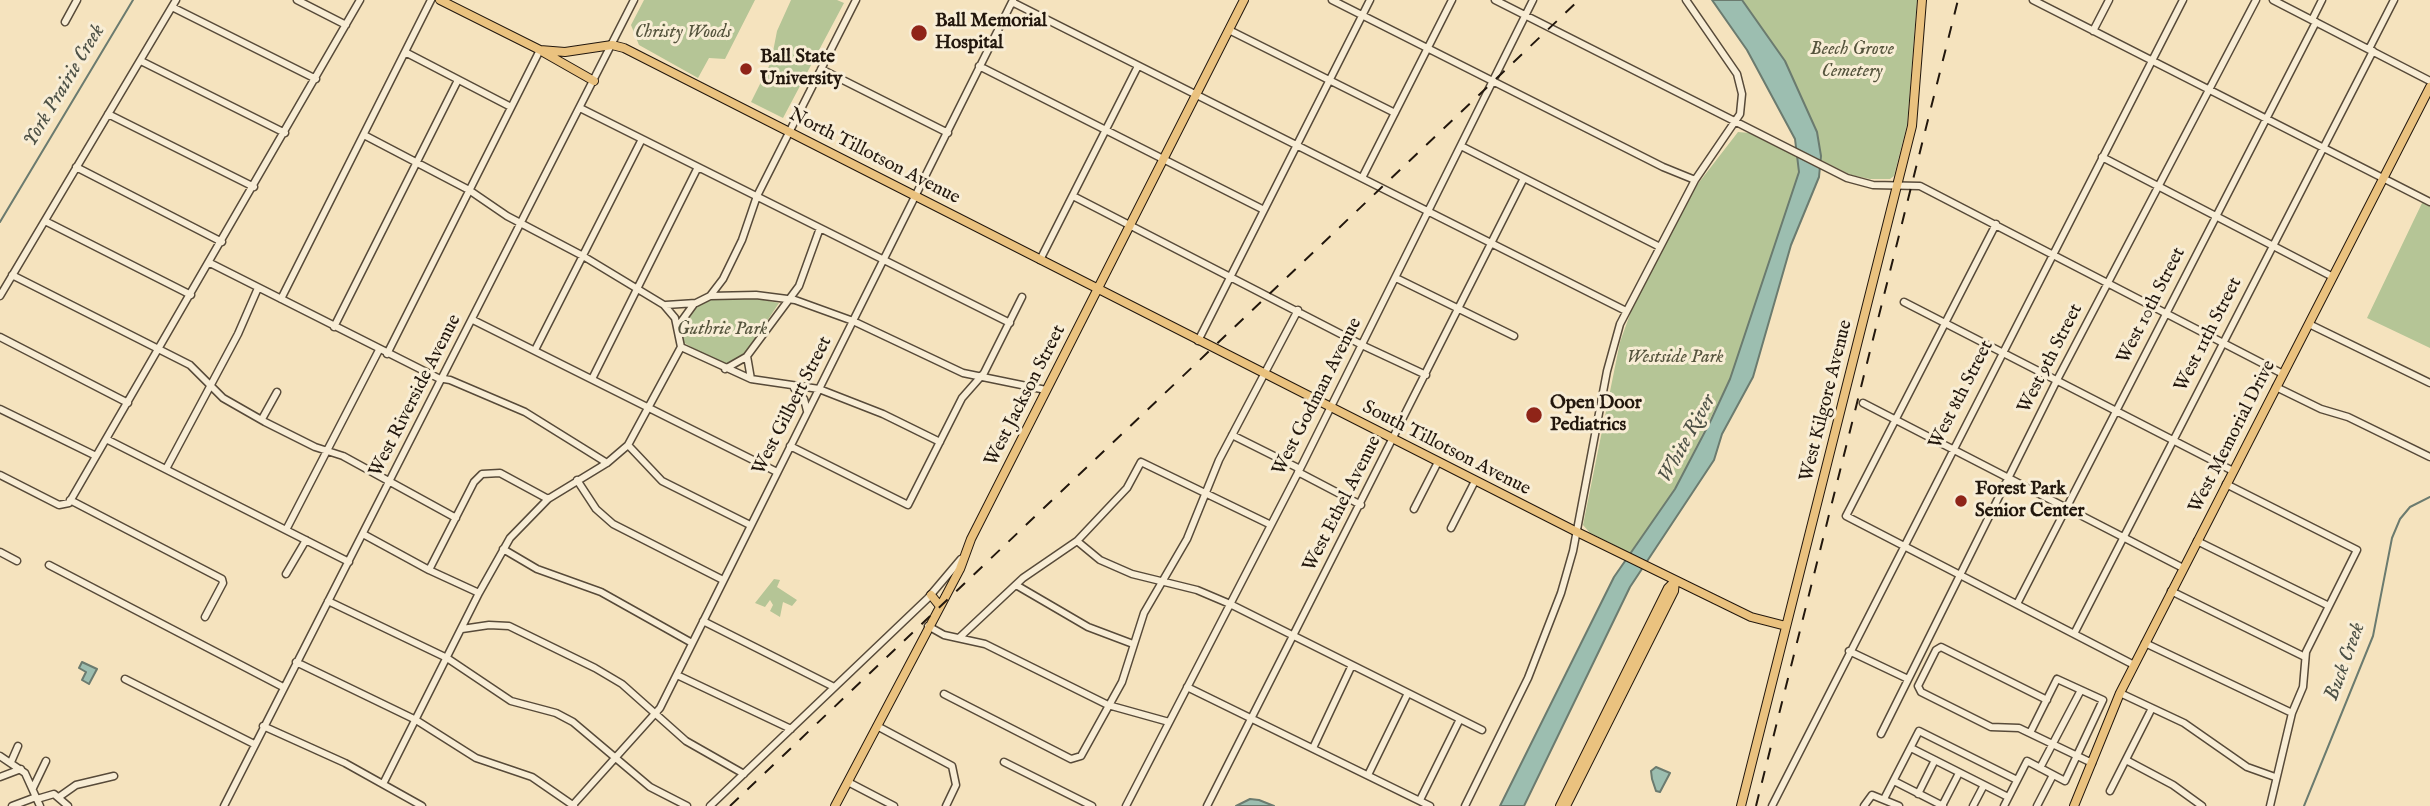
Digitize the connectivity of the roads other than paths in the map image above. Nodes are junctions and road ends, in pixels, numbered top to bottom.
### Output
1 (77, 0) edge
2 (297, 0) edge
3 (360, 0) edge
4 (431, 0) edge
5 (440, 0) edge
6 (634, 0) edge
7 (856, 0) edge
8 (1244, 0) edge
9 (1332, 0) edge
10 (1370, 0) edge
11 (1452, 0) edge
12 (1495, 0) edge
13 (1532, 0) edge
14 (1686, 0) edge
15 (1922, 0) edge
16 (2109, 0) edge
17 (2183, 0) edge
18 (2256, 0) edge
19 (2273, 0) edge
20 (2322, 0) edge
21 (2394, 0) edge
22 (1013, 1) edge
23 (2036, 1) edge
24 (174, 3) edge
25 (1362, 15) junction
26 (1525, 15) junction
27 (2314, 21) junction
28 (65, 22) dead end
29 (346, 25) junction
30 (1229, 30) junction
31 (2093, 31) junction
32 (612, 45) junction
33 (1428, 48) junction
34 (540, 50) junction
35 (2371, 50) junction
36 (405, 52) junction
37 (141, 61) junction
38 (2152, 61) junction
39 (979, 66) junction
40 (1138, 66) junction
41 (821, 69) junction
42 (316, 79) junction
43 (458, 80) junction
44 (1329, 80) junction
45 (1492, 80) junction
46 (2430, 80) edge
47 (594, 81) junction
48 (2430, 87) edge
49 (2209, 90) junction
50 (1196, 95) junction
51 (511, 107) junction
52 (580, 108) junction
53 (1395, 113) junction
54 (108, 114) junction
55 (2266, 119) junction
56 (1736, 121) junction
57 (1106, 130) junction
58 (790, 131) junction
59 (947, 132) junction
60 (285, 133) junction
61 (364, 135) junction
62 (642, 139) junction
63 (1297, 145) junction
64 (1461, 146) junction
65 (2322, 148) junction
66 (2102, 157) junction
67 (1163, 160) junction
68 (416, 163) junction
69 (76, 167) junction
70 (698, 167) junction
71 (1362, 178) junction
72 (1524, 178) junction
73 (2382, 179) junction
74 (1695, 180) junction
75 (1898, 185) junction
76 (254, 187) junction
77 (2160, 187) junction
78 (469, 190) junction
79 (1073, 196) junction
80 (757, 197) junction
81 (915, 197) junction
82 (2430, 202) edge
83 (1264, 210) junction
84 (1428, 212) junction
85 (2216, 216) junction
86 (45, 221) junction
87 (522, 223) junction
88 (1996, 224) junction
89 (1130, 225) junction
90 (821, 229) junction
91 (222, 242) junction
92 (1492, 244) junction
93 (2272, 244) junction
94 (1660, 247) junction
95 (2052, 254) junction
96 (583, 256) junction
97 (884, 260) junction
98 (1040, 260) junction
99 (210, 263) junction
100 (12, 275) junction
101 (1231, 276) junction
102 (2333, 277) junction
103 (1396, 278) junction
104 (2108, 283) junction
105 (258, 288) junction
106 (637, 290) junction
107 (1097, 290) junction
108 (191, 295) junction
109 (0, 296) edge
110 (710, 296) junction
111 (1022, 298) dead end
112 (281, 299) junction
113 (788, 299) junction
114 (1904, 302) dead end
115 (696, 303) junction
116 (664, 305) junction
117 (1459, 309) junction
118 (1297, 310) junction
119 (1626, 311) junction
120 (2166, 313) junction
121 (473, 320) junction
122 (853, 321) junction
123 (1010, 323) junction
124 (1945, 323) junction
125 (2309, 324) junction
126 (334, 327) junction
127 (678, 327) junction
128 (1514, 336) dead end
129 (0, 337) edge
130 (1198, 341) junction
131 (2223, 343) junction
132 (1362, 344) junction
133 (681, 347) junction
134 (160, 349) junction
135 (379, 350) junction
136 (535, 350) junction
137 (2002, 352) junction
138 (387, 354) junction
139 (747, 356) junction
140 (724, 369) junction
141 (1264, 374) junction
142 (2283, 374) junction
143 (1426, 375) junction
144 (593, 377) junction
145 (979, 378) junction
146 (442, 379) junction
147 (751, 379) junction
148 (2057, 380) junction
149 (2430, 383) edge
150 (211, 385) junction
151 (792, 387) junction
152 (2276, 387) junction
153 (819, 389) junction
154 (1046, 390) junction
155 (277, 392) dead end
156 (128, 402) junction
157 (1863, 404) dead end
158 (0, 408) edge
159 (651, 408) junction
160 (1330, 408) junction
161 (2116, 410) junction
162 (807, 412) junction
163 (262, 419) junction
164 (1895, 419) junction
165 (1233, 435) junction
166 (106, 439) junction
167 (1394, 440) junction
168 (2174, 440) junction
169 (940, 443) junction
170 (628, 445) junction
171 (790, 446) junction
172 (1953, 449) junction
173 (327, 450) junction
174 (96, 457) junction
175 (2430, 457) edge
176 (1438, 462) junction
177 (607, 463) junction
178 (166, 469) junction
179 (1299, 471) junction
180 (2233, 471) junction
181 (777, 472) junction
182 (0, 475) edge
183 (2008, 478) junction
184 (577, 480) junction
185 (1475, 481) junction
186 (390, 482) junction
187 (2226, 484) junction
188 (1205, 492) junction
189 (548, 499) junction
190 (70, 500) junction
191 (1361, 505) junction
192 (2067, 508) junction
193 (1414, 509) dead end
194 (456, 519) junction
195 (751, 525) junction
196 (1271, 525) junction
197 (1451, 528) dead end
198 (286, 530) junction
199 (1577, 533) junction
200 (363, 534) junction
201 (2123, 537) junction
202 (306, 540) junction
203 (1077, 541) junction
204 (2197, 541) junction
205 (1903, 545) junction
206 (503, 549) junction
207 (0, 552) edge
208 (962, 558) junction
209 (17, 561) dead end
210 (349, 562) junction
211 (48, 565) dead end
212 (2183, 568) junction
213 (429, 570) junction
214 (286, 574) dead end
215 (1658, 575) junction
216 (1958, 575) junction
217 (723, 580) junction
218 (1675, 581) junction
219 (1161, 582) junction
220 (1016, 585) junction
221 (2171, 592) junction
222 (479, 593) junction
223 (931, 595) junction
224 (328, 601) junction
225 (1230, 604) junction
226 (2017, 604) junction
227 (939, 605) junction
228 (2329, 606) junction
229 (1660, 607) junction
230 (205, 617) dead end
231 (703, 621) junction
232 (928, 626) junction
233 (1786, 626) junction
234 (462, 629) junction
235 (2074, 634) junction
236 (1295, 636) junction
237 (960, 637) junction
238 (692, 643) junction
239 (2145, 643) junction
240 (1133, 644) junction
241 (1849, 651) junction
242 (2305, 657) junction
243 (447, 658) junction
244 (296, 662) junction
245 (1352, 665) junction
246 (2134, 665) junction
247 (677, 675) junction
248 (125, 679) dead end
249 (1908, 679) junction
250 (283, 687) junction
251 (834, 687) junction
252 (1187, 687) junction
253 (2081, 690) junction
254 (1408, 692) junction
255 (2120, 693) junction
256 (944, 694) dead end
257 (2047, 700) junction
258 (1108, 705) junction
259 (2152, 708) junction
260 (2292, 713) junction
261 (656, 714) junction
262 (1252, 718) junction
263 (1460, 719) junction
264 (416, 720) junction
265 (1169, 722) junction
266 (263, 726) junction
267 (877, 726) junction
268 (790, 729) junction
269 (1482, 730) dead end
270 (2030, 733) junction
271 (1881, 734) dead end
272 (254, 744) junction
273 (2053, 744) junction
274 (18, 746) dead end
275 (1313, 748) junction
276 (1911, 748) junction
277 (0, 756) edge
278 (2077, 756) junction
279 (616, 757) junction
280 (1935, 760) junction
281 (2126, 760) junction
282 (46, 761) dead end
283 (11, 762) junction
284 (1004, 762) dead end
285 (2092, 763) junction
286 (2040, 768) junction
287 (21, 769) junction
288 (1959, 773) junction
289 (744, 774) junction
290 (1368, 775) junction
291 (2053, 775) junction
292 (114, 776) dead end
293 (0, 777) edge
294 (2275, 777) junction
295 (2017, 780) junction
296 (1894, 781) junction
297 (848, 782) junction
298 (383, 784) junction
299 (1984, 785) junction
300 (33, 788) junction
301 (2110, 791) dead end
302 (1918, 794) junction
303 (59, 797) junction
304 (2008, 797) junction
305 (1884, 799) junction
306 (1420, 800) junction
307 (38, 801) edge
308 (12, 806) edge
309 (68, 806) edge
310 (224, 806) edge
311 (422, 806) edge
312 (573, 806) edge
313 (687, 806) edge
314 (710, 806) edge
315 (835, 806) edge
316 (894, 806) edge
317 (946, 806) edge
318 (1092, 806) edge
319 (1126, 806) edge
320 (1207, 806) edge
321 (1430, 806) edge
322 (1465, 806) edge
323 (1559, 806) edge
324 (1566, 806) edge
325 (1741, 806) edge
326 (1772, 806) edge
327 (1864, 806) edge
328 (1899, 806) edge
329 (1943, 806) edge
330 (1973, 806) edge
331 (2004, 806) edge
332 (2037, 806) edge
333 (2074, 806) edge
334 (2202, 806) edge
335 (2270, 806) edge

1 - 28 street
2 - 29 street
3 - 29 street
4 - 36 street
5 - 34 main road
6 - 32 street, West Riverside Avenue
7 - 41 street
8 - 30 main road, West Jackson Street
9 - 25 street
10 - 25 street
11 - 33 street
12 - 26 street
13 - 26 street, West Godman Avenue
14 - 56 street
15 - 75 main road, West Kilgore Avenue
16 - 31 street
17 - 38 street, West 8th Street
18 - 49 street, West 9th Street
19 - 27 street
20 - 27 street, West 10th Street
21 - 35 street, West 11th Street
22 - 39 street, West Gilbert Street
22 - 40 street
23 - 31 street
24 - 37 street
24 - 42 street
25 - 33 street
25 - 44 street
26 - 45 street, West Godman Avenue
26 - 56 street
27 - 35 street
27 - 55 street, West 10th Street
29 - 42 street
30 - 44 street
30 - 50 main road, West Jackson Street
31 - 38 street
32 - 34 main road
32 - 47 street, West Riverside Avenue
32 - 58 main road, North Tillotson Avenue
33 - 45 street
33 - 53 street
34 - 47 main road
34 - 51 street
35 - 46 street
35 - 65 street, West 11th Street
36 - 43 street
36 - 61 street
37 - 54 street
37 - 60 street
38 - 49 street
38 - 66 street, West 8th Street
39 - 57 street
39 - 59 street, West Gilbert Street
40 - 50 street
40 - 57 street
41 - 58 street
41 - 59 street
42 - 60 street
43 - 51 street
43 - 68 street
44 - 53 street
44 - 63 street
45 - 64 street, West Godman Avenue
45 - 74 street
47 - 52 street, West Riverside Avenue
48 - 73 main road, West Memorial Drive
49 - 55 street
49 - 77 street, West 9th Street
50 - 63 street
50 - 67 main road, West Jackson Street
51 - 78 street
52 - 62 street
52 - 87 street, West Riverside Avenue
53 - 71 street
54 - 69 street
54 - 76 street
55 - 65 street
55 - 85 street, West 10th Street
56 - 74 street
56 - 75 street
57 - 67 street
57 - 79 street
58 - 80 street
58 - 81 main road, North Tillotson Avenue
59 - 81 street, West Gilbert Street
60 - 76 street
61 - 68 street
61 - 112 street
62 - 70 street
62 - 96 street
63 - 71 street
63 - 83 street
64 - 72 street
64 - 84 street, West Godman Avenue
65 - 73 street
65 - 93 street, West 11th Street
66 - 77 street
66 - 95 street, West 8th Street
67 - 83 street
67 - 89 main road, West Jackson Street
68 - 78 street
68 - 126 street
69 - 86 street
69 - 91 street
70 - 80 street
70 - 106 street
71 - 84 street
72 - 92 street, West Ethel Avenue
72 - 94 street
73 - 82 street
73 - 102 main road, West Memorial Drive
74 - 94 street
75 - 88 street
75 - 233 main road, West Kilgore Avenue
76 - 91 street
77 - 85 street
77 - 104 street, West 9th Street
78 - 87 street
78 - 138 street
79 - 89 street
79 - 98 street
80 - 90 street
80 - 110 street
81 - 97 street, West Gilbert Street
81 - 98 main road, North Tillotson Avenue
83 - 101 street
84 - 92 street
84 - 103 street, West Godman Avenue
85 - 93 street
85 - 120 street, West 10th Street
86 - 100 street
86 - 108 street
87 - 96 street
87 - 121 street, West Riverside Avenue
88 - 95 street
88 - 124 street
89 - 101 street
89 - 107 main road, West Jackson Street
90 - 97 street
90 - 113 street
91 - 99 street
92 - 117 street, West Ethel Avenue
92 - 119 street
93 - 102 street
93 - 131 street, West 11th Street
94 - 119 street
95 - 104 street
95 - 137 street, West 8th Street
96 - 106 street
96 - 136 street
97 - 122 street, West Gilbert Street
97 - 123 street
98 - 107 main road, North Tillotson Avenue
99 - 105 street
99 - 108 street
100 - 109 street
100 - 134 street
101 - 118 street
101 - 130 street
102 - 125 main road, West Memorial Drive
103 - 117 street
103 - 132 street, West Godman Avenue
104 - 120 street
104 - 148 street, West 9th Street
105 - 112 street
105 - 150 street
106 - 116 street
106 - 144 street
107 - 130 main road, South Tillotson Avenue
107 - 154 main road, West Jackson Street
108 - 134 street
110 - 113 street
110 - 115 street
111 - 123 street
112 - 126 street
113 - 122 street
113 - 139 street
114 - 124 street
115 - 116 street
115 - 127 street
116 - 127 street
117 - 128 street
117 - 143 street, West Ethel Avenue
118 - 132 street
118 - 141 street
119 - 199 street
120 - 131 street
120 - 161 street, West 10th Street
121 - 136 street
121 - 146 street, West Riverside Avenue
122 - 145 street
122 - 153 street, West Gilbert Street
123 - 145 street
124 - 137 street
124 - 164 street
125 - 142 main road, West Memorial Drive
125 - 149 street
126 - 135 street
127 - 133 street
129 - 156 street
130 - 141 main road, South Tillotson Avenue
131 - 142 street
131 - 168 street, West 11th Street
132 - 143 street
132 - 160 street, West Godman Avenue
133 - 140 street
133 - 159 street
134 - 150 street
134 - 156 street
135 - 138 street
135 - 173 street
136 - 144 street
137 - 148 street
137 - 172 street, West 8th Street
138 - 146 street
139 - 140 street
139 - 147 street
140 - 147 street
141 - 160 main road, South Tillotson Avenue
141 - 165 street
142 - 152 main road, West Memorial Drive
143 - 167 street, West Ethel Avenue
144 - 159 street
145 - 154 street
145 - 169 street
146 - 177 street
146 - 186 street, West Riverside Avenue
147 - 151 street
148 - 161 street
148 - 183 street, West 9th Street
150 - 163 street
150 - 178 street
151 - 153 street
151 - 162 street
152 - 175 street
152 - 180 main road, West Memorial Drive
153 - 162 street, West Gilbert Street
153 - 169 street
154 - 208 main road, West Jackson Street
155 - 163 street
156 - 166 street
157 - 164 street
158 - 174 street
159 - 170 street
159 - 181 street
160 - 167 main road, South Tillotson Avenue
160 - 179 street, West Godman Avenue
161 - 168 street
161 - 192 street, West 10th Street
162 - 171 street, West Gilbert Street
163 - 173 street
164 - 172 street
164 - 205 street
165 - 179 street
165 - 188 street
166 - 174 street
166 - 178 street
167 - 176 main road, South Tillotson Avenue
167 - 191 street, West Ethel Avenue
168 - 180 street
168 - 201 street, West 11th Street
169 - 171 street
170 - 177 street
170 - 195 street
171 - 181 street, West Gilbert Street
172 - 183 street
172 - 205 street, West 8th Street
173 - 186 street
173 - 198 street
174 - 190 street
176 - 185 main road, South Tillotson Avenue
176 - 193 street
177 - 184 street
178 - 198 street
179 - 191 street
179 - 196 street, West Godman Avenue
180 - 187 main road, West Memorial Drive
181 - 195 street, West Gilbert Street
182 - 190 street
183 - 192 street
183 - 216 street, West 9th Street
184 - 189 street
184 - 217 street
185 - 197 street
185 - 199 main road, South Tillotson Avenue
186 - 194 street
186 - 200 street, West Riverside Avenue
187 - 204 main road, West Memorial Drive
187 - 228 street
188 - 196 street
188 - 203 street
188 - 219 street
189 - 194 street
189 - 206 street
190 - 230 street
191 - 236 street, West Ethel Avenue
192 - 201 street
192 - 226 street, West 10th Street
194 - 213 street
195 - 217 street, West Gilbert Street
196 - 225 street, West Godman Avenue
198 - 202 street
199 - 215 main road, South Tillotson Avenue
199 - 322 street
200 - 210 street, West Riverside Avenue
200 - 213 street
201 - 212 street
201 - 235 street, West 11th Street
202 - 210 street
202 - 214 street
203 - 219 street
203 - 220 street
204 - 212 main road, West Memorial Drive
204 - 228 street
205 - 216 street
205 - 241 street, West 8th Street
206 - 222 street
206 - 238 street
207 - 209 street
208 - 223 street
208 - 227 main road, West Jackson Street
210 - 224 street, West Riverside Avenue
211 - 250 street
212 - 221 main road, West Memorial Drive
213 - 222 street
215 - 218 main road
215 - 229 main road
216 - 226 street
216 - 249 street, West 9th Street
217 - 231 street, West Gilbert Street
218 - 229 main road
218 - 233 main road
218 - 324 main road
219 - 225 street
219 - 240 street
220 - 237 street
220 - 240 street
221 - 239 main road, West Memorial Drive
221 - 242 street
222 - 234 street
223 - 227 main road
223 - 251 street
224 - 243 street
224 - 244 street, West Riverside Avenue
225 - 236 street
225 - 252 street, West Godman Avenue
226 - 235 street
227 - 232 main road, West Jackson Street
228 - 242 street
229 - 323 main road
231 - 238 street, West Gilbert Street
231 - 251 street
232 - 237 street
232 - 267 main road, West Jackson Street
233 - 325 main road, West Kilgore Avenue
234 - 243 street
234 - 261 street
235 - 246 street
236 - 245 street
236 - 262 street, West Ethel Avenue
237 - 258 street
238 - 247 street, West Gilbert Street
239 - 246 main road, West Memorial Drive
239 - 260 street
240 - 258 street
241 - 249 street
241 - 326 street, West 8th Street
242 - 260 street
243 - 264 street
243 - 279 street
244 - 250 street, West Riverside Avenue
244 - 264 street
245 - 254 street
245 - 275 street
246 - 255 main road, West Memorial Drive
247 - 261 street, West Gilbert Street
247 - 268 street
248 - 272 street
249 - 271 street, West 9th Street
250 - 266 street, West Riverside Avenue
251 - 268 street
252 - 262 street
252 - 265 street, West Godman Avenue
253 - 257 street
253 - 273 street
253 - 278 street
254 - 263 street
254 - 290 street
255 - 259 street
255 - 285 main road, West Memorial Drive
256 - 258 street
257 - 270 street
257 - 270 street
258 - 265 street
259 - 281 street
259 - 294 street
260 - 294 street
261 - 279 street, West Gilbert Street
261 - 289 street
262 - 275 street
262 - 320 street, West Ethel Avenue
263 - 269 street
263 - 306 street
264 - 298 street
264 - 312 street
265 - 319 street, West Godman Avenue
266 - 272 street, West Riverside Avenue
266 - 298 street
267 - 297 main road, West Jackson Street
267 - 317 street
268 - 289 street
270 - 273 street
272 - 310 street, West Riverside Avenue
273 - 278 street
273 - 286 street
274 - 283 street
275 - 290 street
276 - 280 street
276 - 295 street
276 - 296 street
277 - 283 street
278 - 285 street
278 - 291 street
279 - 312 street, West Gilbert Street
279 - 313 street
280 - 288 street
280 - 302 street
281 - 301 street
281 - 334 street
282 - 300 street
283 - 287 street
284 - 318 street
285 - 333 main road, West Memorial Drive
286 - 291 street
286 - 295 street
287 - 293 street
287 - 300 street
288 - 299 street
288 - 329 street
289 - 314 street
290 - 306 street
291 - 332 street
292 - 303 street
294 - 335 street
295 - 304 street
296 - 302 street
296 - 305 street
297 - 315 main road, West Jackson Street
297 - 316 street
298 - 311 street
299 - 304 street
299 - 330 street
300 - 307 street
302 - 329 street
303 - 307 street
303 - 309 street
304 - 331 street
305 - 327 street
305 - 328 street
306 - 321 street
307 - 308 street

